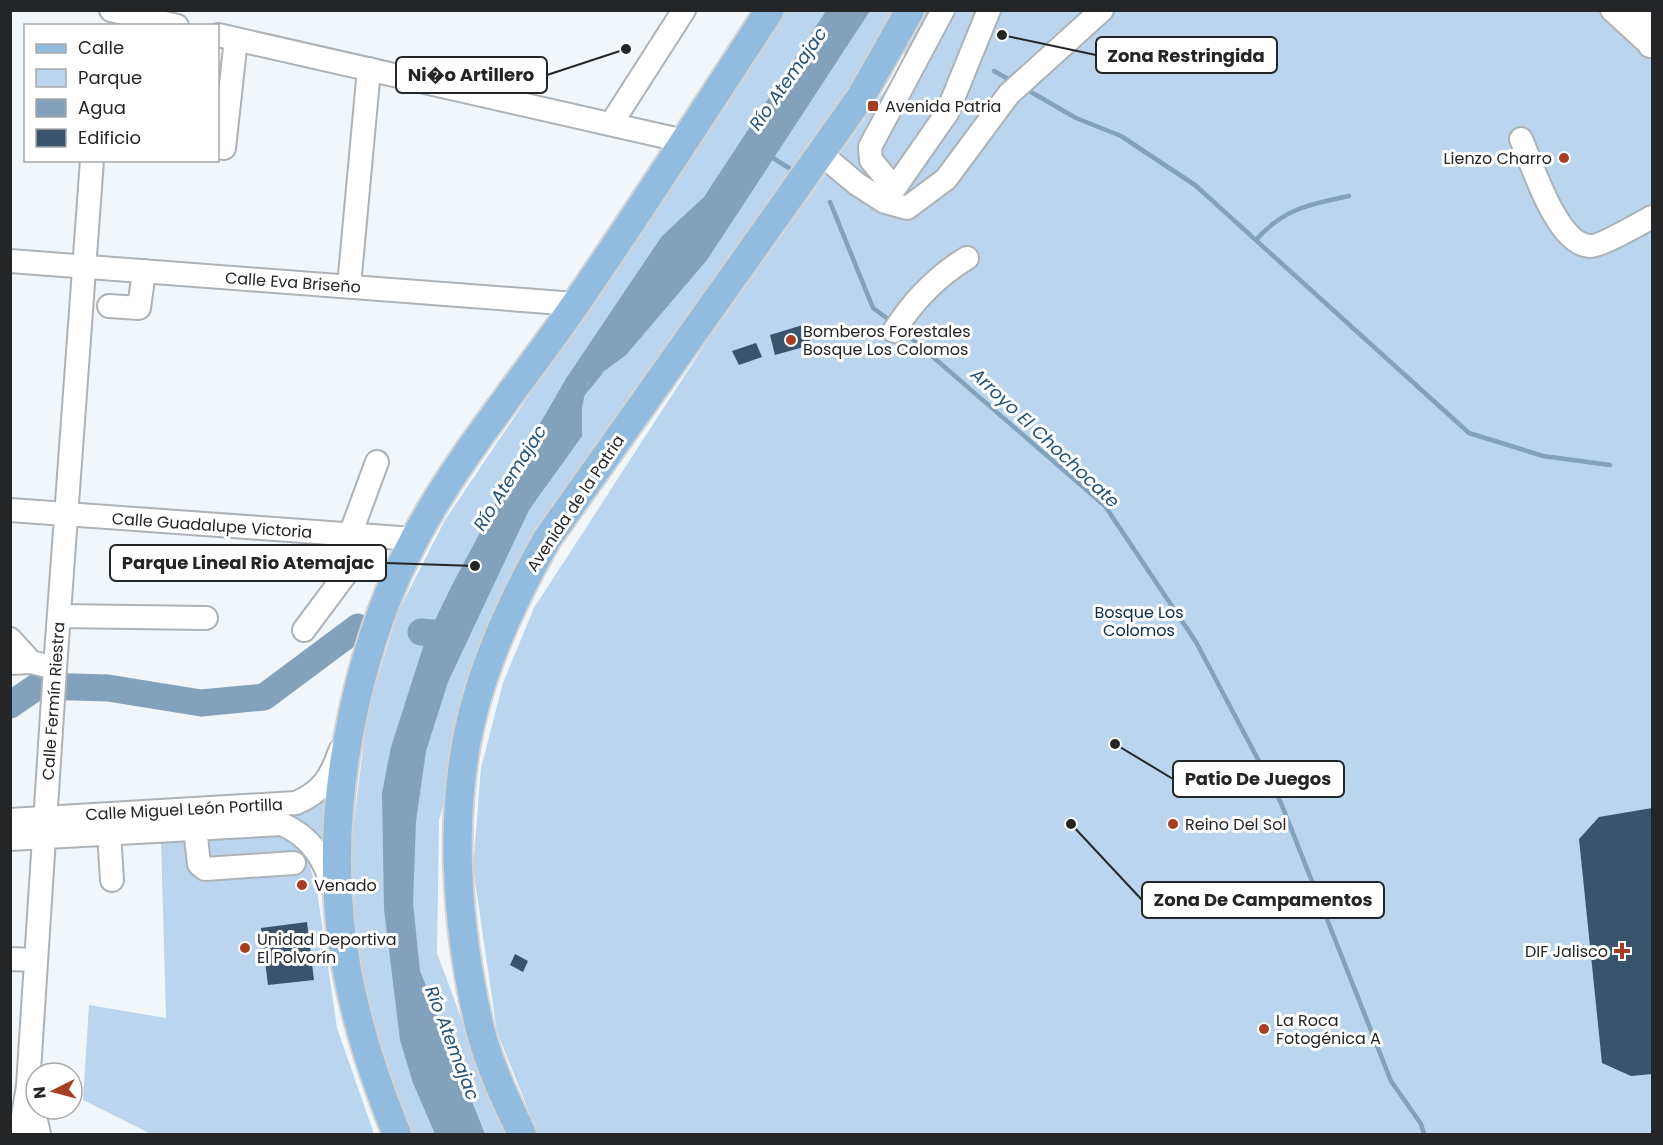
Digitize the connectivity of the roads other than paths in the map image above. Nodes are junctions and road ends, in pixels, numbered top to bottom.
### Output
1 (111, 10) edge
2 (684, 10) edge
3 (770, 10) edge
4 (910, 10) edge
5 (943, 10) edge
6 (989, 10) edge
7 (1102, 10) edge
8 (1612, 10) edge
9 (1640, 10) edge
10 (169, 24) edge
11 (227, 37) edge
12 (1651, 47) edge
13 (369, 69) junction
14 (611, 124) junction
15 (1521, 139) dead end
16 (684, 141) junction
17 (224, 148) dead end
18 (820, 153) junction
19 (92, 162) edge
20 (890, 195) junction
21 (1653, 217) edge
22 (968, 258) dead end
23 (10, 261) edge
24 (83, 267) junction
25 (144, 271) junction
26 (349, 286) junction
27 (575, 304) junction
28 (108, 306) dead end
29 (894, 331) dead end
30 (377, 462) dead end
31 (10, 510) edge
32 (66, 514) junction
33 (350, 535) junction
34 (374, 536) junction
35 (414, 539) junction
36 (59, 616) junction
37 (206, 618) dead end
38 (304, 630) dead end
39 (10, 639) edge
40 (21, 662) edge
41 (55, 668) junction
42 (350, 728) junction
43 (261, 814) junction
44 (10, 820) edge
45 (45, 827) junction
46 (195, 828) junction
47 (109, 833) junction
48 (10, 839) edge
49 (294, 863) dead end
50 (112, 880) dead end
51 (337, 905) junction
52 (10, 959) edge
53 (36, 960) junction
54 (30, 1061) edge
55 (24, 1110) edge
56 (20, 1134) edge
57 (397, 1134) edge
58 (522, 1134) edge

1 - 10 street
2 - 14 street
3 - 16 main road
4 - 18 main road, Avenida de la Patria
5 - 20 street
6 - 20 street
7 - 20 street
8 - 12 street
9 - 12 street
11 - 13 street
11 - 17 street
13 - 14 street
13 - 26 street
14 - 16 street
15 - 21 street
16 - 27 main road
18 - 20 street
18 - 58 main road, Avenida de la Patria
19 - 24 street, Calle Fermín Riestra
22 - 29 street
23 - 24 street, Calle Eva Briseño
24 - 25 street, Calle Eva Briseño
24 - 32 street, Calle Fermín Riestra
25 - 26 street, Calle Eva Briseño
25 - 28 street
26 - 27 street, Calle Eva Briseño
27 - 35 main road
30 - 33 street
31 - 32 street, Calle Guadalupe Victoria
32 - 33 street, Calle Guadalupe Victoria
32 - 36 street, Calle Fermín Riestra
33 - 34 street, Calle Guadalupe Victoria
34 - 35 street, Calle Guadalupe Victoria
34 - 38 street
35 - 42 main road
36 - 37 street
36 - 41 street, Calle Fermín Riestra
39 - 40 street
40 - 41 street
41 - 45 street, Calle Fermín Riestra
42 - 43 street, Calle Miguel León Portilla
42 - 51 main road
43 - 45 street, Calle Miguel León Portilla
43 - 46 street, Calle Miguel León Portilla
43 - 51 street, Calle Miguel León Portilla
44 - 45 street, Calle Miguel León Portilla
45 - 47 street, Calle Miguel León Portilla
45 - 48 street, Calle Miguel León Portilla
45 - 53 street, Calle Fermín Riestra
46 - 47 street, Calle Miguel León Portilla
46 - 49 street
47 - 50 street
51 - 57 main road
52 - 53 street
53 - 54 street, Calle Fermín Riestra
55 - 56 street, Calle Fermín Riestra

